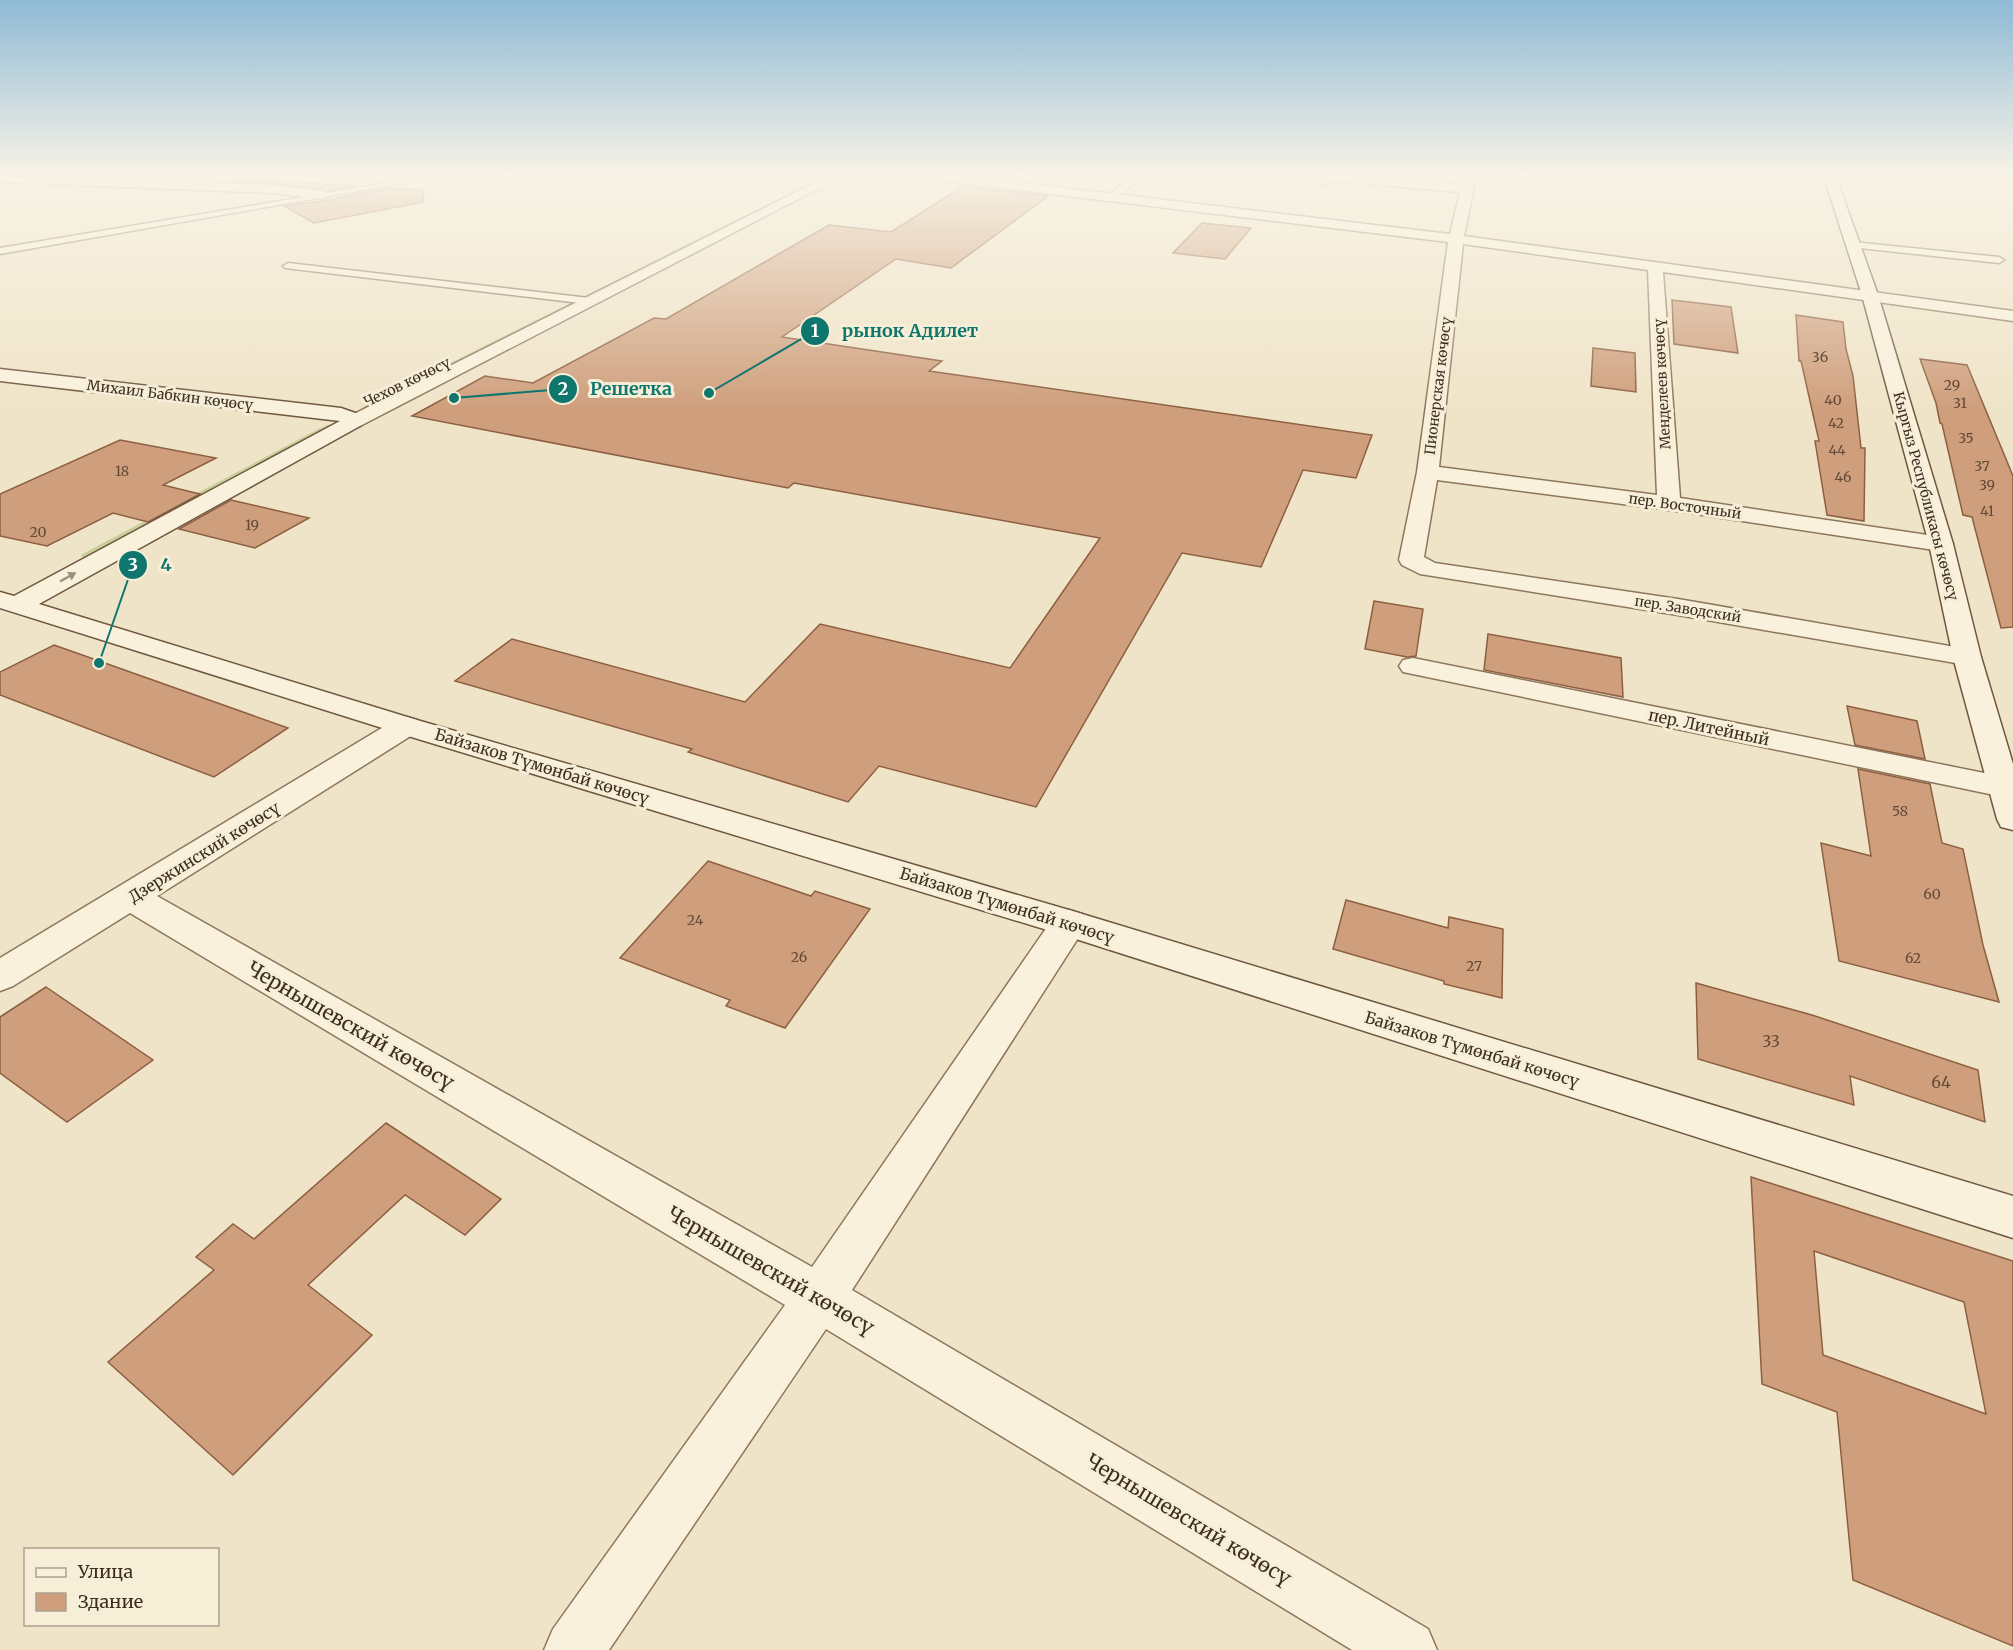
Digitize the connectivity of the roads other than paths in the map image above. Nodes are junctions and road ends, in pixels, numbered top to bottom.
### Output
1 (669, 254) edge
2 (676, 254) edge
3 (1454, 254) edge
4 (1567, 254) edge
5 (1856, 254) edge
6 (1941, 254) edge
7 (1999, 260) dead end
8 (288, 266) dead end
9 (1655, 266) junction
10 (1870, 295) junction
11 (581, 300) junction
12 (2013, 316) edge
13 (0, 375) edge
14 (347, 418) junction
15 (1428, 472) junction
16 (1669, 503) junction
17 (1941, 544) junction
18 (1411, 560) joint
19 (6, 600) edge
20 (1967, 657) junction
21 (1413, 666) dead end
22 (406, 726) junction
23 (2004, 788) junction
24 (2013, 819) edge
25 (131, 897) junction
26 (1069, 923) junction
27 (0, 976) edge
28 (2013, 1217) edge
29 (819, 1298) junction
30 (574, 1650) edge
31 (1407, 1650) edge

1 - 11 street, Чехов көчөсү
2 - 11 street, Чехов көчөсү
3 - 15 street, Пионерская көчөсү
4 - 9 street
5 - 10 street, Кыргыз Республикасы көчөсү
6 - 7 lane
8 - 11 lane
9 - 10 street
9 - 16 street, Менделеев көчөсү
10 - 12 street
10 - 17 street, Кыргыз Республикасы көчөсү
11 - 14 street, Чехов көчөсү
13 - 14 street, Михаил Бабкин көчөсү
14 - 19 street, Чехов көчөсү
15 - 16 street, пер. Восточный
15 - 18 street, Пионерская көчөсү
16 - 17 street, пер. Восточный
17 - 20 street, Кыргыз Республикасы көчөсү
18 - 20 street, пер. Заводский
19 - 22 street, Байзаков Түмөнбай көчөсү
20 - 23 street, Кыргыз Республикасы көчөсү
21 - 23 street, пер. Литейный
22 - 25 street, Дзержинский көчөсү
22 - 26 street, Байзаков Түмөнбай көчөсү
23 - 24 street, Кыргыз Республикасы көчөсү
25 - 27 street, Дзержинский көчөсү
25 - 29 street, Чернышевский көчөсү
26 - 28 street, Байзаков Түмөнбай көчөсү
26 - 29 street
29 - 30 street
29 - 31 street, Чернышевский көчөсү

